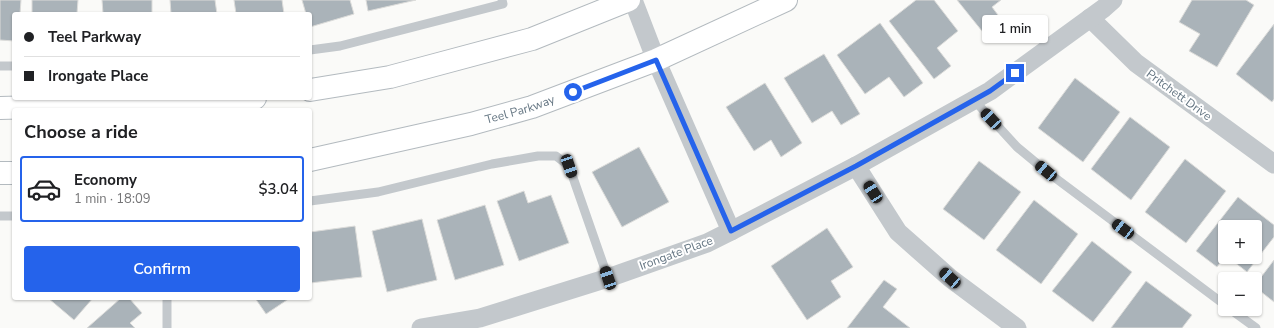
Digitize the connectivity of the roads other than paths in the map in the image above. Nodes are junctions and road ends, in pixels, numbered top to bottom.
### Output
1 (502, 0) edge
2 (629, 0) edge
3 (633, 0) edge
4 (786, 0) edge
5 (1113, 0) edge
6 (1090, 18) junction
7 (312, 50) edge
8 (656, 60) junction
9 (0, 66) edge
10 (12, 66) edge
11 (312, 90) edge
12 (242, 100) edge
13 (974, 100) junction
14 (0, 108) edge
15 (189, 108) edge
16 (189, 108) edge
17 (312, 160) edge
18 (1274, 164) edge
19 (856, 166) junction
20 (0, 173) edge
21 (12, 173) edge
22 (312, 202) edge
23 (0, 216) edge
24 (12, 216) edge
25 (731, 231) junction
26 (608, 278) junction
27 (167, 300) edge
28 (1218, 300) edge
29 (1240, 316) edge
30 (167, 328) edge
31 (421, 328) edge
32 (1017, 328) edge
33 (1256, 328) edge

1 - 7 lane
2 - 11 main road
3 - 8 street
4 - 8 main road, Teel Parkway
5 - 6 street, Irongate Place
6 - 13 street, Irongate Place
6 - 18 street, Pritchett Drive
8 - 17 main road, Teel Parkway
8 - 25 street
9 - 10 lane
12 - 15 main road
13 - 19 street, Irongate Place
13 - 28 lane
14 - 16 main road
19 - 25 street, Irongate Place
19 - 32 street
20 - 21 main road
22 - 26 lane
23 - 24 lane
25 - 26 street, Irongate Place
26 - 31 street, Irongate Place
27 - 30 lane
29 - 33 lane

